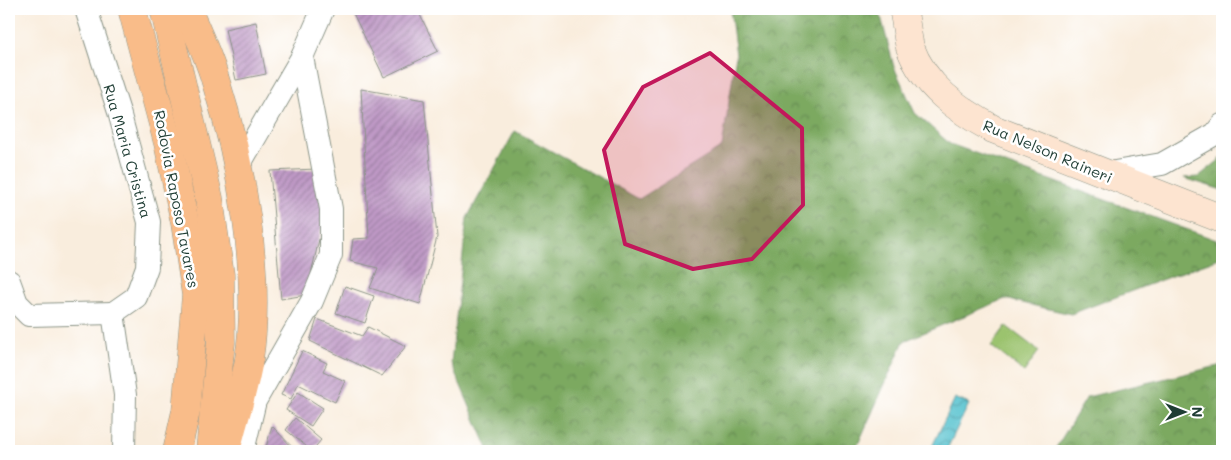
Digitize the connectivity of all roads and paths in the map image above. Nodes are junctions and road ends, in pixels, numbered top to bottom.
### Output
1 (86, 9) edge
2 (132, 9) edge
3 (164, 9) edge
4 (187, 9) edge
5 (323, 9) edge
6 (904, 9) edge
7 (302, 57) junction
8 (1222, 125) edge
9 (238, 167) junction
10 (1102, 174) junction
11 (1222, 219) edge
12 (9, 281) edge
13 (113, 313) junction
14 (124, 451) edge
15 (177, 451) edge
16 (210, 451) edge
17 (226, 451) edge
18 (244, 451) edge

1 - 13 street, Rua Maria Cristina
2 - 15 highway, Rodovia Raposo Tavares
3 - 16 highway, Rodovia Raposo Tavares
4 - 9 highway
5 - 7 street
6 - 10 main road, Rua Nelson Raineri
7 - 9 street
7 - 18 street
8 - 10 street
9 - 17 highway
10 - 11 main road, Rua Nelson Raineri
12 - 13 street
13 - 14 street

